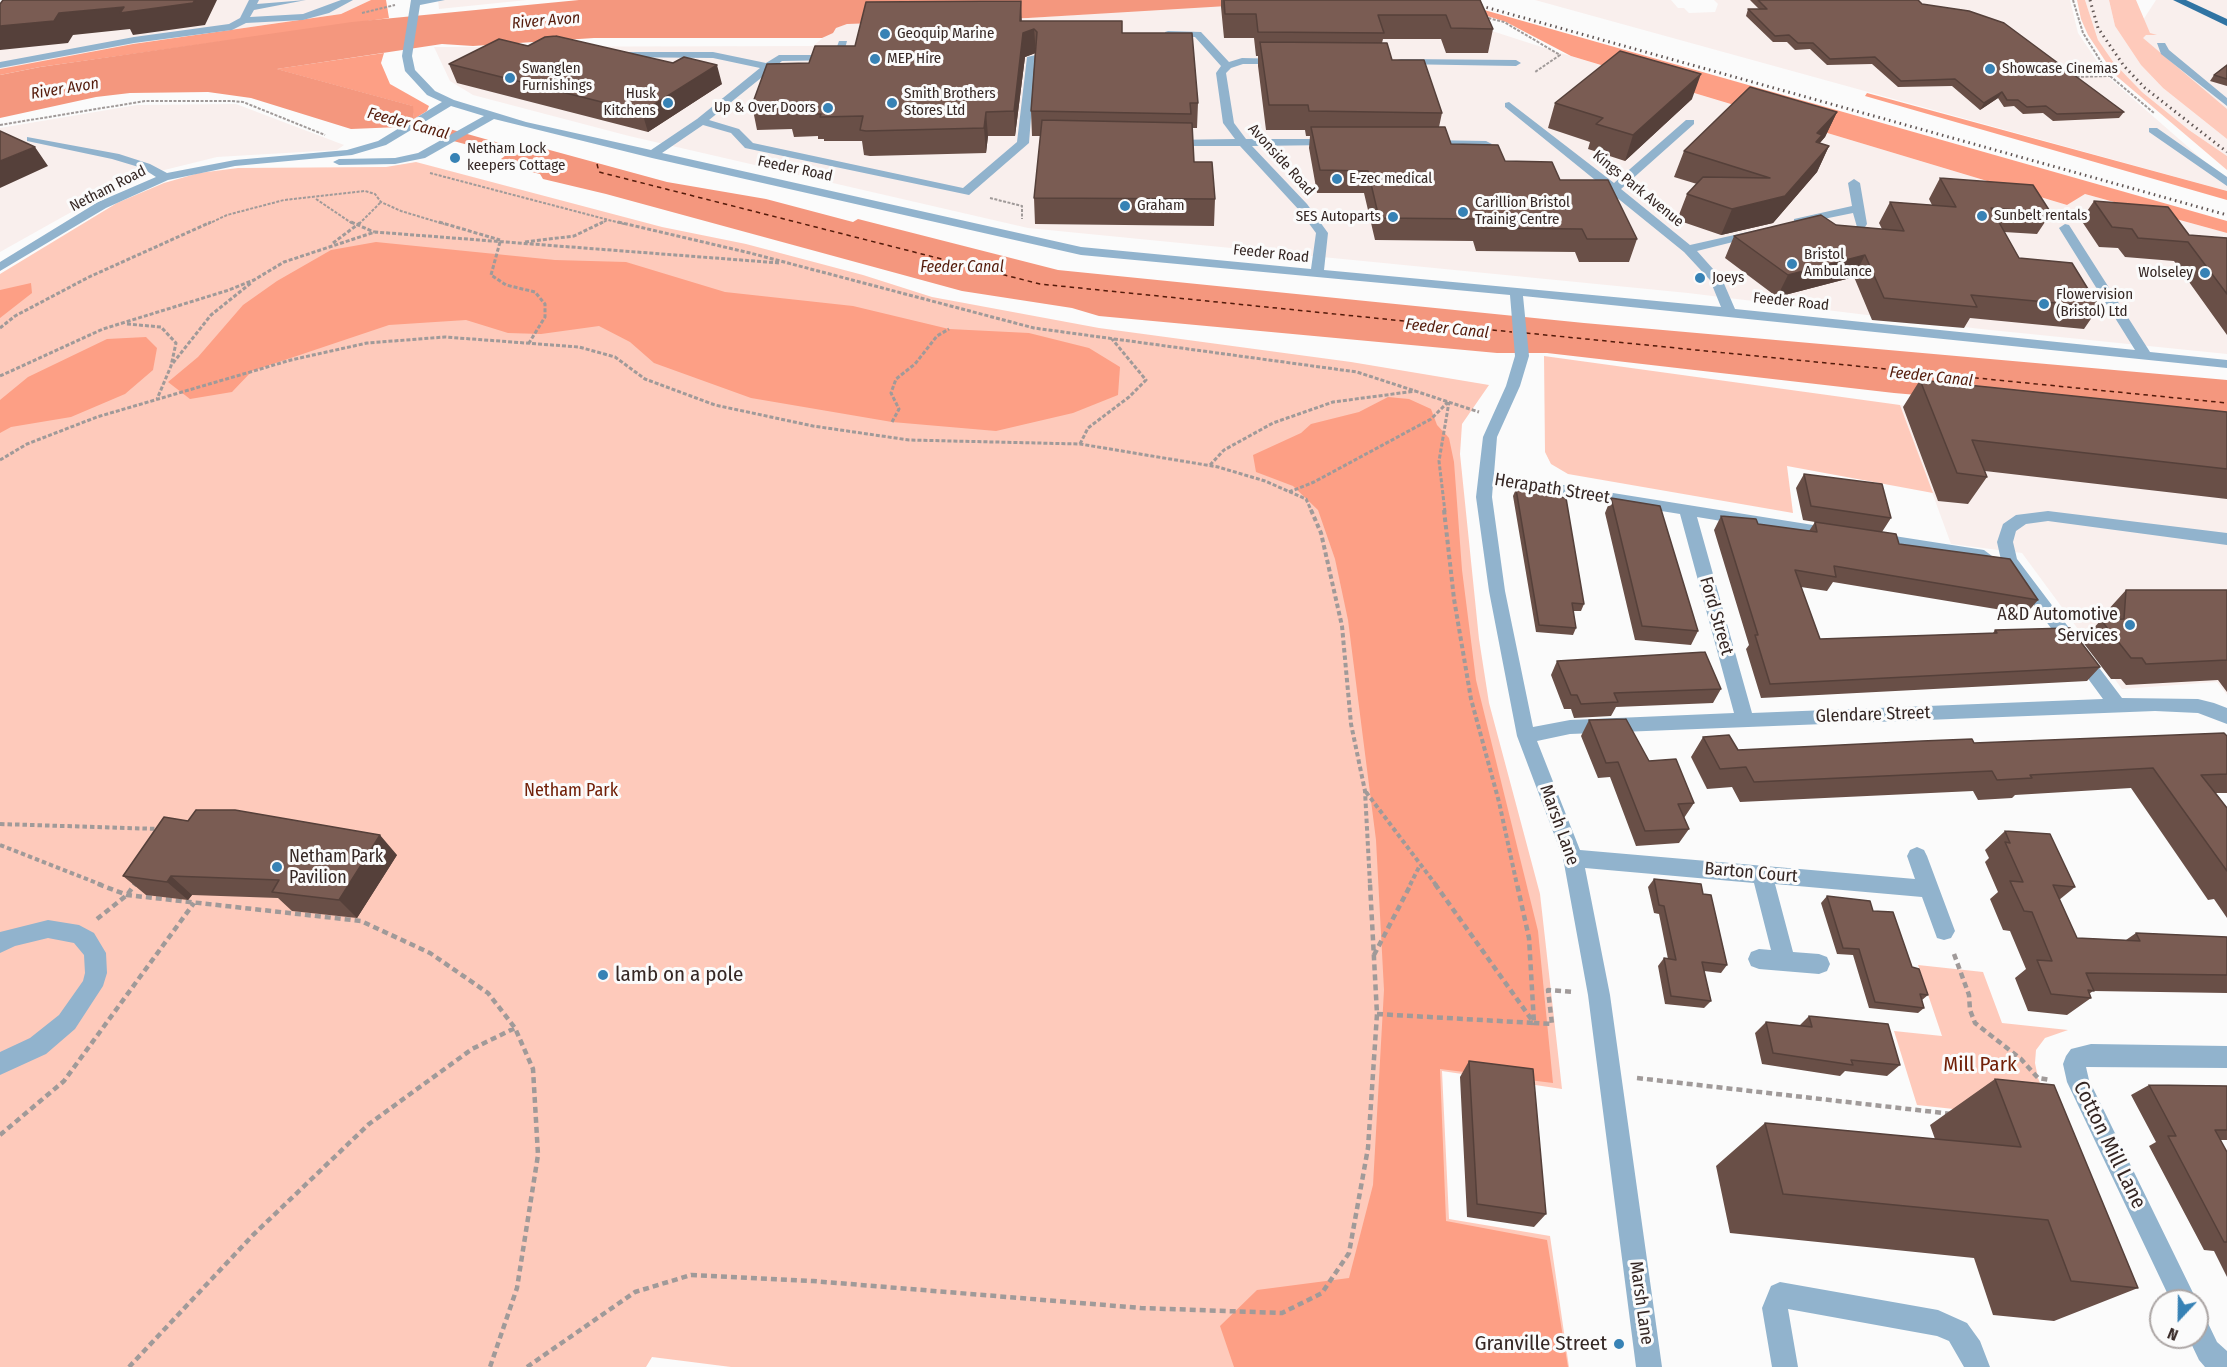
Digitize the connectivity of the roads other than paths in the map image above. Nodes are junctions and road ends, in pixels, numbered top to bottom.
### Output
1 (301, 0) edge
2 (348, 0) edge
3 (440, 0) edge
4 (2178, 0) edge
5 (2197, 0) edge
6 (252, 4) edge
7 (416, 5) edge
8 (2227, 14) edge
9 (244, 20) junction
10 (2227, 23) edge
11 (1151, 34) edge
12 (843, 43) edge
13 (2161, 45) dead end
14 (599, 54) edge
15 (1032, 57) edge
16 (1289, 61) edge
17 (1385, 62) edge
18 (1516, 63) dead end
19 (0, 65) edge
20 (1227, 66) junction
21 (768, 67) junction
22 (450, 102) junction
23 (2227, 103) edge
24 (1509, 105) dead end
25 (492, 116) junction
26 (700, 121) junction
27 (1690, 122) dead end
28 (2153, 130) dead end
29 (31, 138) dead end
30 (1347, 142) edge
31 (1151, 143) edge
32 (1416, 143) edge
33 (1244, 144) junction
34 (1486, 144) edge
35 (651, 155) junction
36 (275, 160) junction
37 (165, 177) junction
38 (2227, 182) edge
39 (1854, 183) dead end
40 (1614, 189) junction
41 (1303, 207) junction
42 (1858, 207) junction
43 (1322, 208) dead end
44 (1790, 224) edge
45 (1861, 224) dead end
46 (2065, 228) dead end
47 (1768, 230) edge
48 (1688, 249) junction
49 (0, 267) edge
50 (1317, 275) junction
51 (1516, 292) junction
52 (1730, 312) junction
53 (2146, 356) junction
54 (2227, 364) edge
55 (1485, 478) junction
56 (1687, 511) junction
57 (2227, 539) edge
58 (2009, 560) junction
59 (2118, 706) junction
60 (2223, 715) edge
61 (1745, 720) junction
62 (1526, 736) junction
63 (1917, 856) dead end
64 (1573, 858) junction
65 (1762, 874) junction
66 (1929, 889) junction
67 (1944, 931) road end
68 (0, 943) edge
69 (1759, 958) dead end
70 (1785, 961) junction
71 (1819, 964) dead end
72 (2227, 1057) edge
73 (0, 1064) edge
74 (2178, 1289) edge
75 (2207, 1349) edge
76 (1649, 1367) edge
77 (1785, 1367) edge
78 (1977, 1367) edge
79 (2224, 1367) edge

1 - 6 street
2 - 9 street
3 - 7 street
4 - 10 main road
5 - 8 main road
6 - 9 street
7 - 22 street, Feeder Road
9 - 19 street
11 - 20 street
12 - 21 street
13 - 23 street
14 - 21 street
15 - 26 street
16 - 20 street
17 - 18 street
20 - 33 street, Avonside Road
21 - 26 street
22 - 25 street, Feeder Road
22 - 36 street, Netham Road
24 - 40 street, Kings Park Avenue
25 - 35 street, Feeder Road
25 - 36 street, Netham Road
26 - 35 street
27 - 40 street
28 - 38 street
29 - 37 street
30 - 33 street
31 - 33 street
32 - 34 street
33 - 41 street, Avonside Road
35 - 50 street, Feeder Road
36 - 37 street, Netham Road
37 - 49 street, Netham Road
39 - 42 street
40 - 48 street, Kings Park Avenue
41 - 43 street
41 - 50 street, Avonside Road
42 - 44 street
42 - 45 street
46 - 53 street
47 - 48 street
48 - 52 street, Kings Park Avenue
50 - 51 street, Feeder Road
51 - 52 street, Feeder Road
51 - 55 street, Marsh Lane
52 - 53 street, Feeder Road
53 - 54 street, Feeder Road
55 - 56 street, Herapath Street
55 - 62 street, Marsh Lane
56 - 58 street, Herapath Street
56 - 61 street, Ford Street
57 - 58 street
58 - 59 street
59 - 60 street, Glendare Street
59 - 61 street, Glendare Street
61 - 62 street, Glendare Street
62 - 64 street, Marsh Lane
63 - 66 street
64 - 65 street, Barton Court
64 - 76 street, Marsh Lane
65 - 66 street, Barton Court
65 - 70 street
66 - 67 street
68 - 73 street
69 - 70 street
70 - 71 street
72 - 74 street, Cotton Mill Lane
75 - 79 street
77 - 78 street

